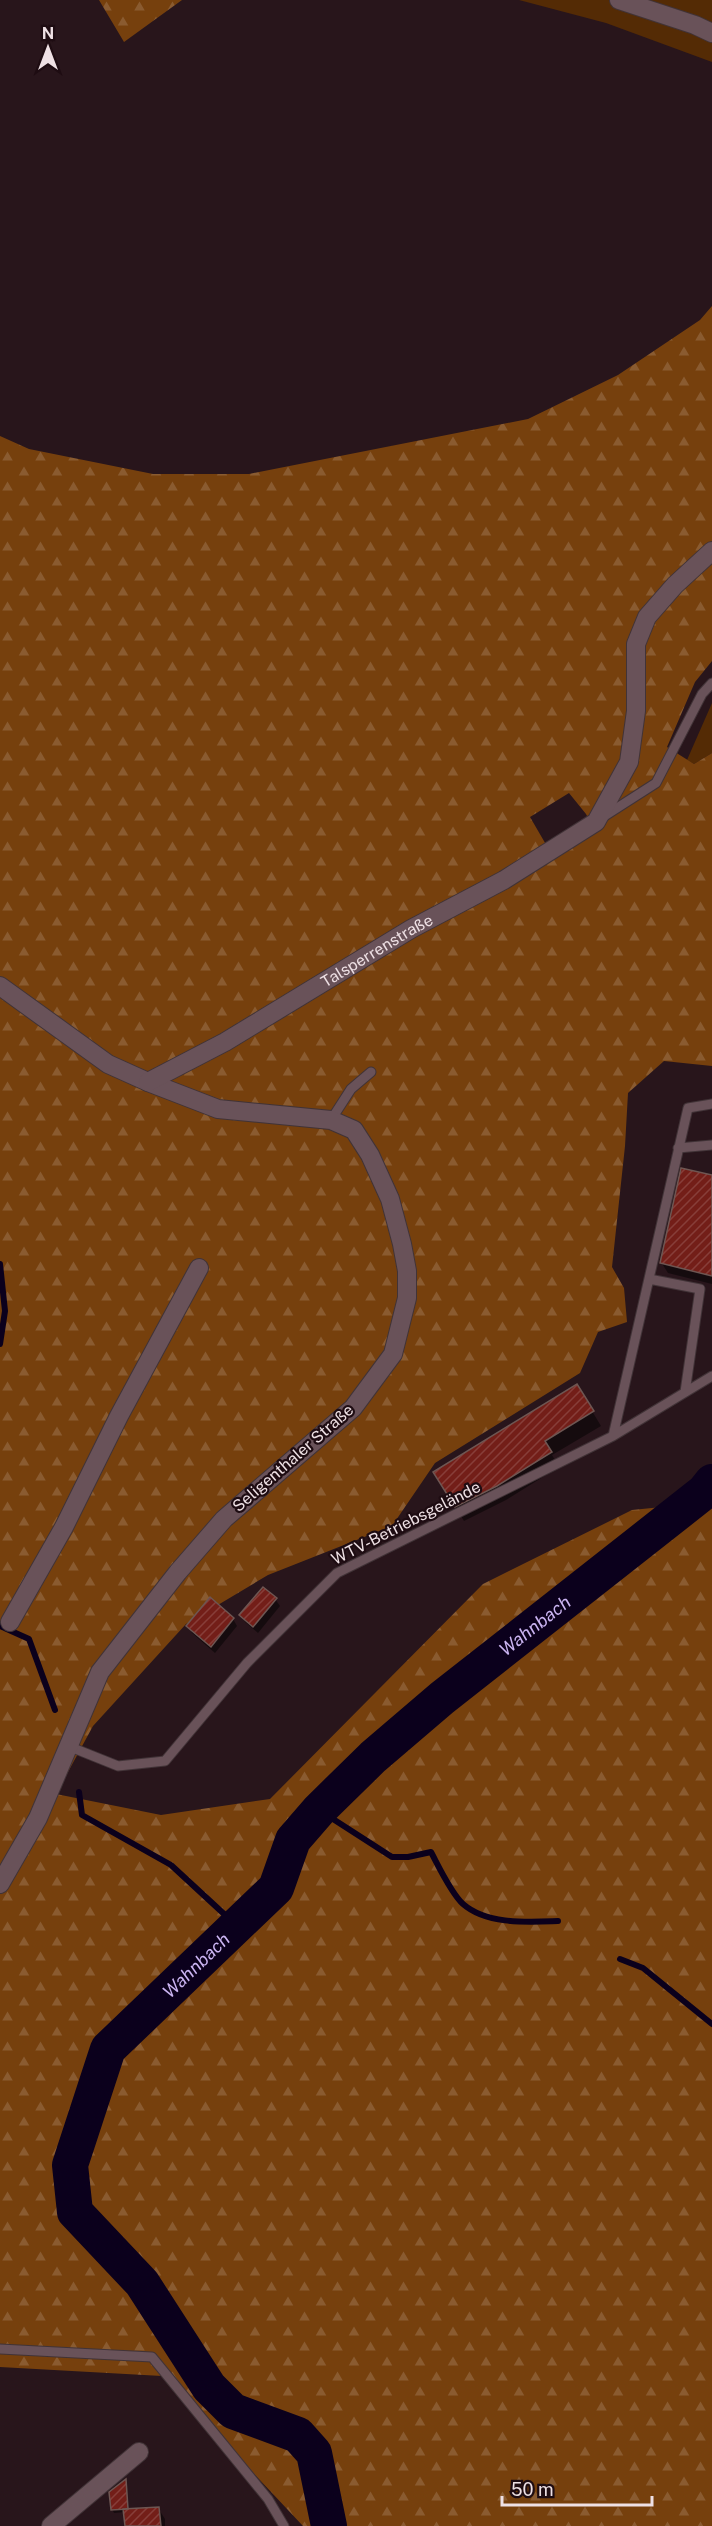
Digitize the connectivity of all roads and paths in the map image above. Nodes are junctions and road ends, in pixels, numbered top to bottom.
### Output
1 (619, 0) edge
2 (712, 33) edge
3 (712, 551) edge
4 (712, 683) edge
5 (596, 822) junction
6 (0, 986) edge
7 (371, 1072) dead end
8 (148, 1082) junction
9 (712, 1104) edge
10 (331, 1120) junction
11 (712, 1145) edge
12 (678, 1148) junction
13 (199, 1268) dead end
14 (649, 1279) junction
15 (712, 1376) edge
16 (685, 1392) junction
17 (613, 1436) junction
18 (10, 1622) dead end
19 (68, 1746) junction
20 (0, 1884) edge
21 (0, 2349) edge
22 (139, 2452) dead end
23 (51, 2526) edge
24 (284, 2526) edge

1 - 2 street
3 - 5 street
4 - 5 lane, Talsperrenstraße
5 - 8 street, Talsperrenstraße
6 - 8 street
7 - 10 lane
8 - 10 street, Seligenthaler Straße
9 - 12 lane
10 - 19 street, Seligenthaler Straße
11 - 12 lane
12 - 14 lane
13 - 18 street
14 - 16 lane
14 - 17 lane
15 - 16 lane, WTV-Betriebsgelände
16 - 17 lane, WTV-Betriebsgelände
17 - 19 lane, WTV-Betriebsgelände
19 - 20 street, Seligenthaler Straße
21 - 24 lane
22 - 23 street

